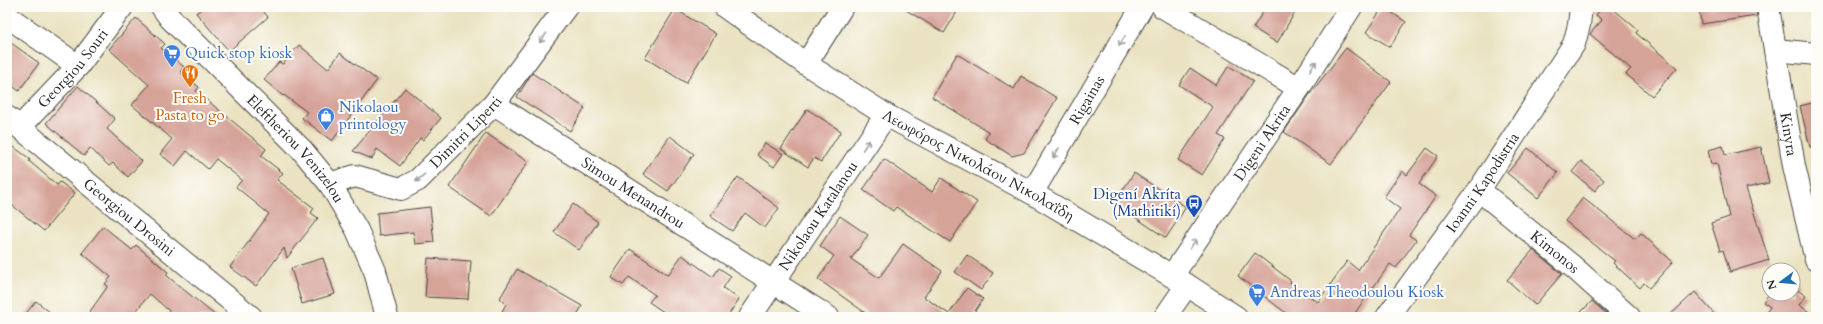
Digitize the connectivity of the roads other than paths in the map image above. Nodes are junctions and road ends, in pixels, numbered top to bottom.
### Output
1 (122, 7) edge
2 (566, 7) edge
3 (725, 7) edge
4 (842, 7) edge
5 (1142, 7) edge
6 (1163, 7) edge
7 (1351, 7) edge
8 (1581, 7) edge
9 (1768, 7) edge
10 (170, 11) edge
11 (7, 16) edge
12 (1775, 50) junction
13 (1816, 54) edge
14 (806, 64) junction
15 (78, 66) junction
16 (1299, 88) junction
17 (494, 104) junction
18 (886, 115) junction
19 (14, 122) edge
20 (330, 184) junction
21 (1479, 190) junction
22 (1032, 193) junction
23 (1816, 260) edge
24 (773, 281) junction
25 (1179, 281) junction
26 (251, 317) edge
27 (387, 317) edge
28 (750, 317) edge
29 (828, 317) edge
30 (1166, 317) edge
31 (1236, 317) edge
32 (1387, 317) edge
33 (1629, 317) edge

1 - 15 street, Georgiou Souri
2 -> 17 street, Dimitri Liperti
3 - 14 street, Λεωφόρος Νικολάου Νικολαΐδη
4 - 14 street
5 -> 22 street, Rigainas
6 - 16 street
16 -> 7 street, Digeni Akrita
8 - 21 street, Ioanni Kapodistria
9 - 12 street, Kinyra
10 - 20 street, Eleftheriou Venizelou
11 - 15 street
12 - 13 street
12 - 23 street, Kinyra
14 - 18 street, Λεωφόρος Νικολάου Νικολαΐδη
15 - 19 street, Georgiou Souri
25 -> 16 street, Digeni Akrita
17 -> 20 street, Dimitri Liperti
17 - 24 street, Simou Menandrou
18 - 22 street, Λεωφόρος Νικολάου Νικολαΐδη
24 -> 18 street, Nikolaou Katalanou
19 - 26 street, Georgiou Drosini
20 - 27 street, Eleftheriou Venizelou
21 - 32 street, Ioanni Kapodistria
21 - 33 street, Kimonos
22 - 25 street, Λεωφόρος Νικολάου Νικολαΐδη
24 - 28 street, Nikolaou Katalanou
24 - 29 street, Simou Menandrou
25 - 30 street, Digeni Akrita
25 - 31 street, Λεωφόρος Νικολάου Νικολαΐδη

